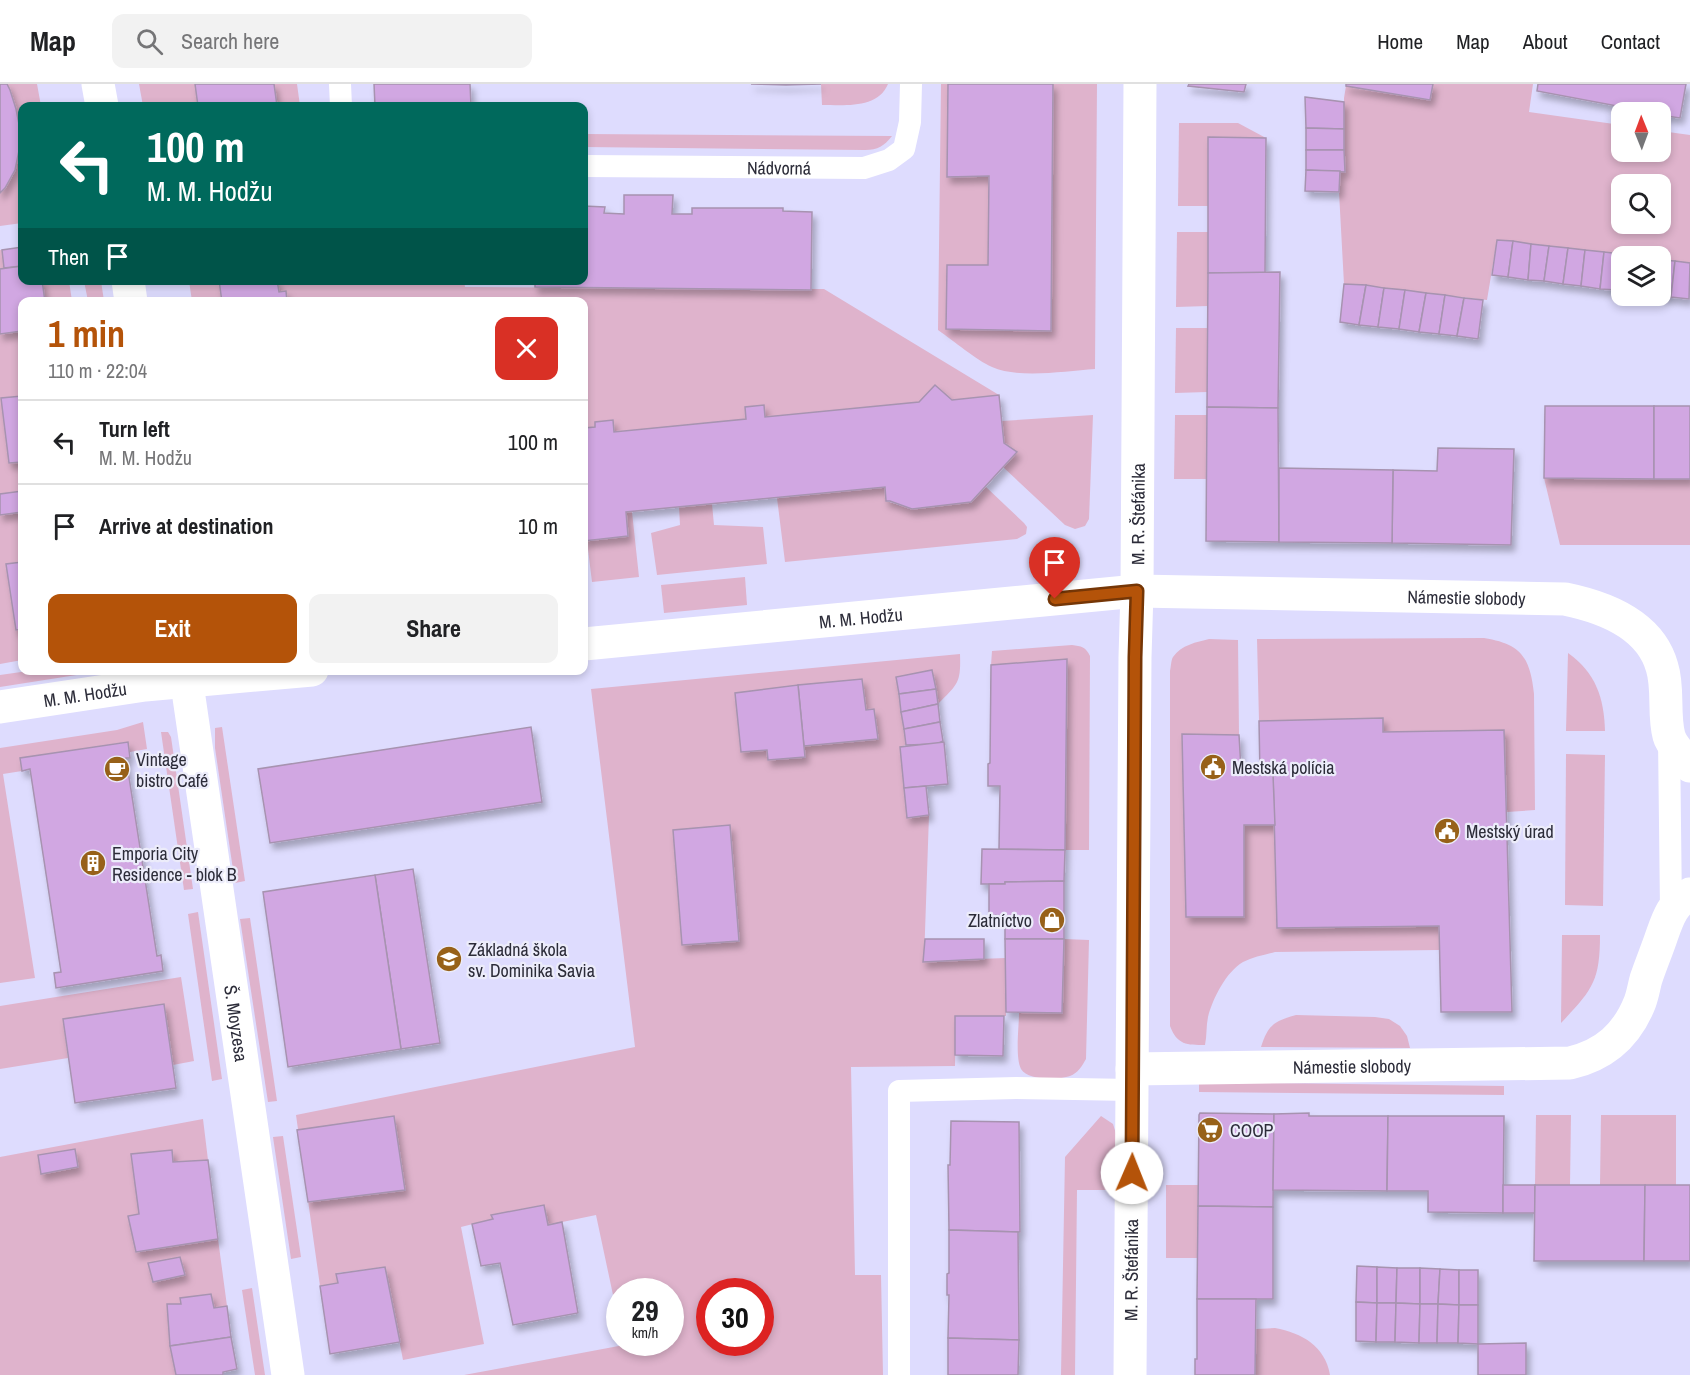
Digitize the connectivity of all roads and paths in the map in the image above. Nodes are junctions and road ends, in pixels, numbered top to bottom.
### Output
1 (98, 84) edge
2 (340, 84) edge
3 (911, 84) edge
4 (1140, 84) edge
5 (101, 102) edge
6 (341, 102) edge
7 (588, 166) edge
8 (1137, 591) junction
9 (588, 644) edge
10 (206, 675) edge
11 (185, 676) edge
12 (0, 706) edge
13 (1669, 738) junction
14 (1690, 766) edge
15 (1681, 902) edge
16 (1132, 1080) junction
17 (288, 1375) edge
18 (899, 1375) edge
19 (1130, 1375) edge

1 - 5 street
2 - 6 lane
3 - 7 lane, Nádvorná
4 - 8 street, M. R. Štefánika
8 - 9 street, M. M. Hodžu
8 - 13 street, Námestie slobody
8 - 16 street, M. R. Štefánika
10 - 11 street, M. M. Hodžu
11 - 12 street, M. M. Hodžu
11 - 17 street, Š. Moyzesa
13 - 14 street
13 - 15 lane
15 - 16 street, Námestie slobody
16 - 18 lane
16 - 19 street, M. R. Štefánika

